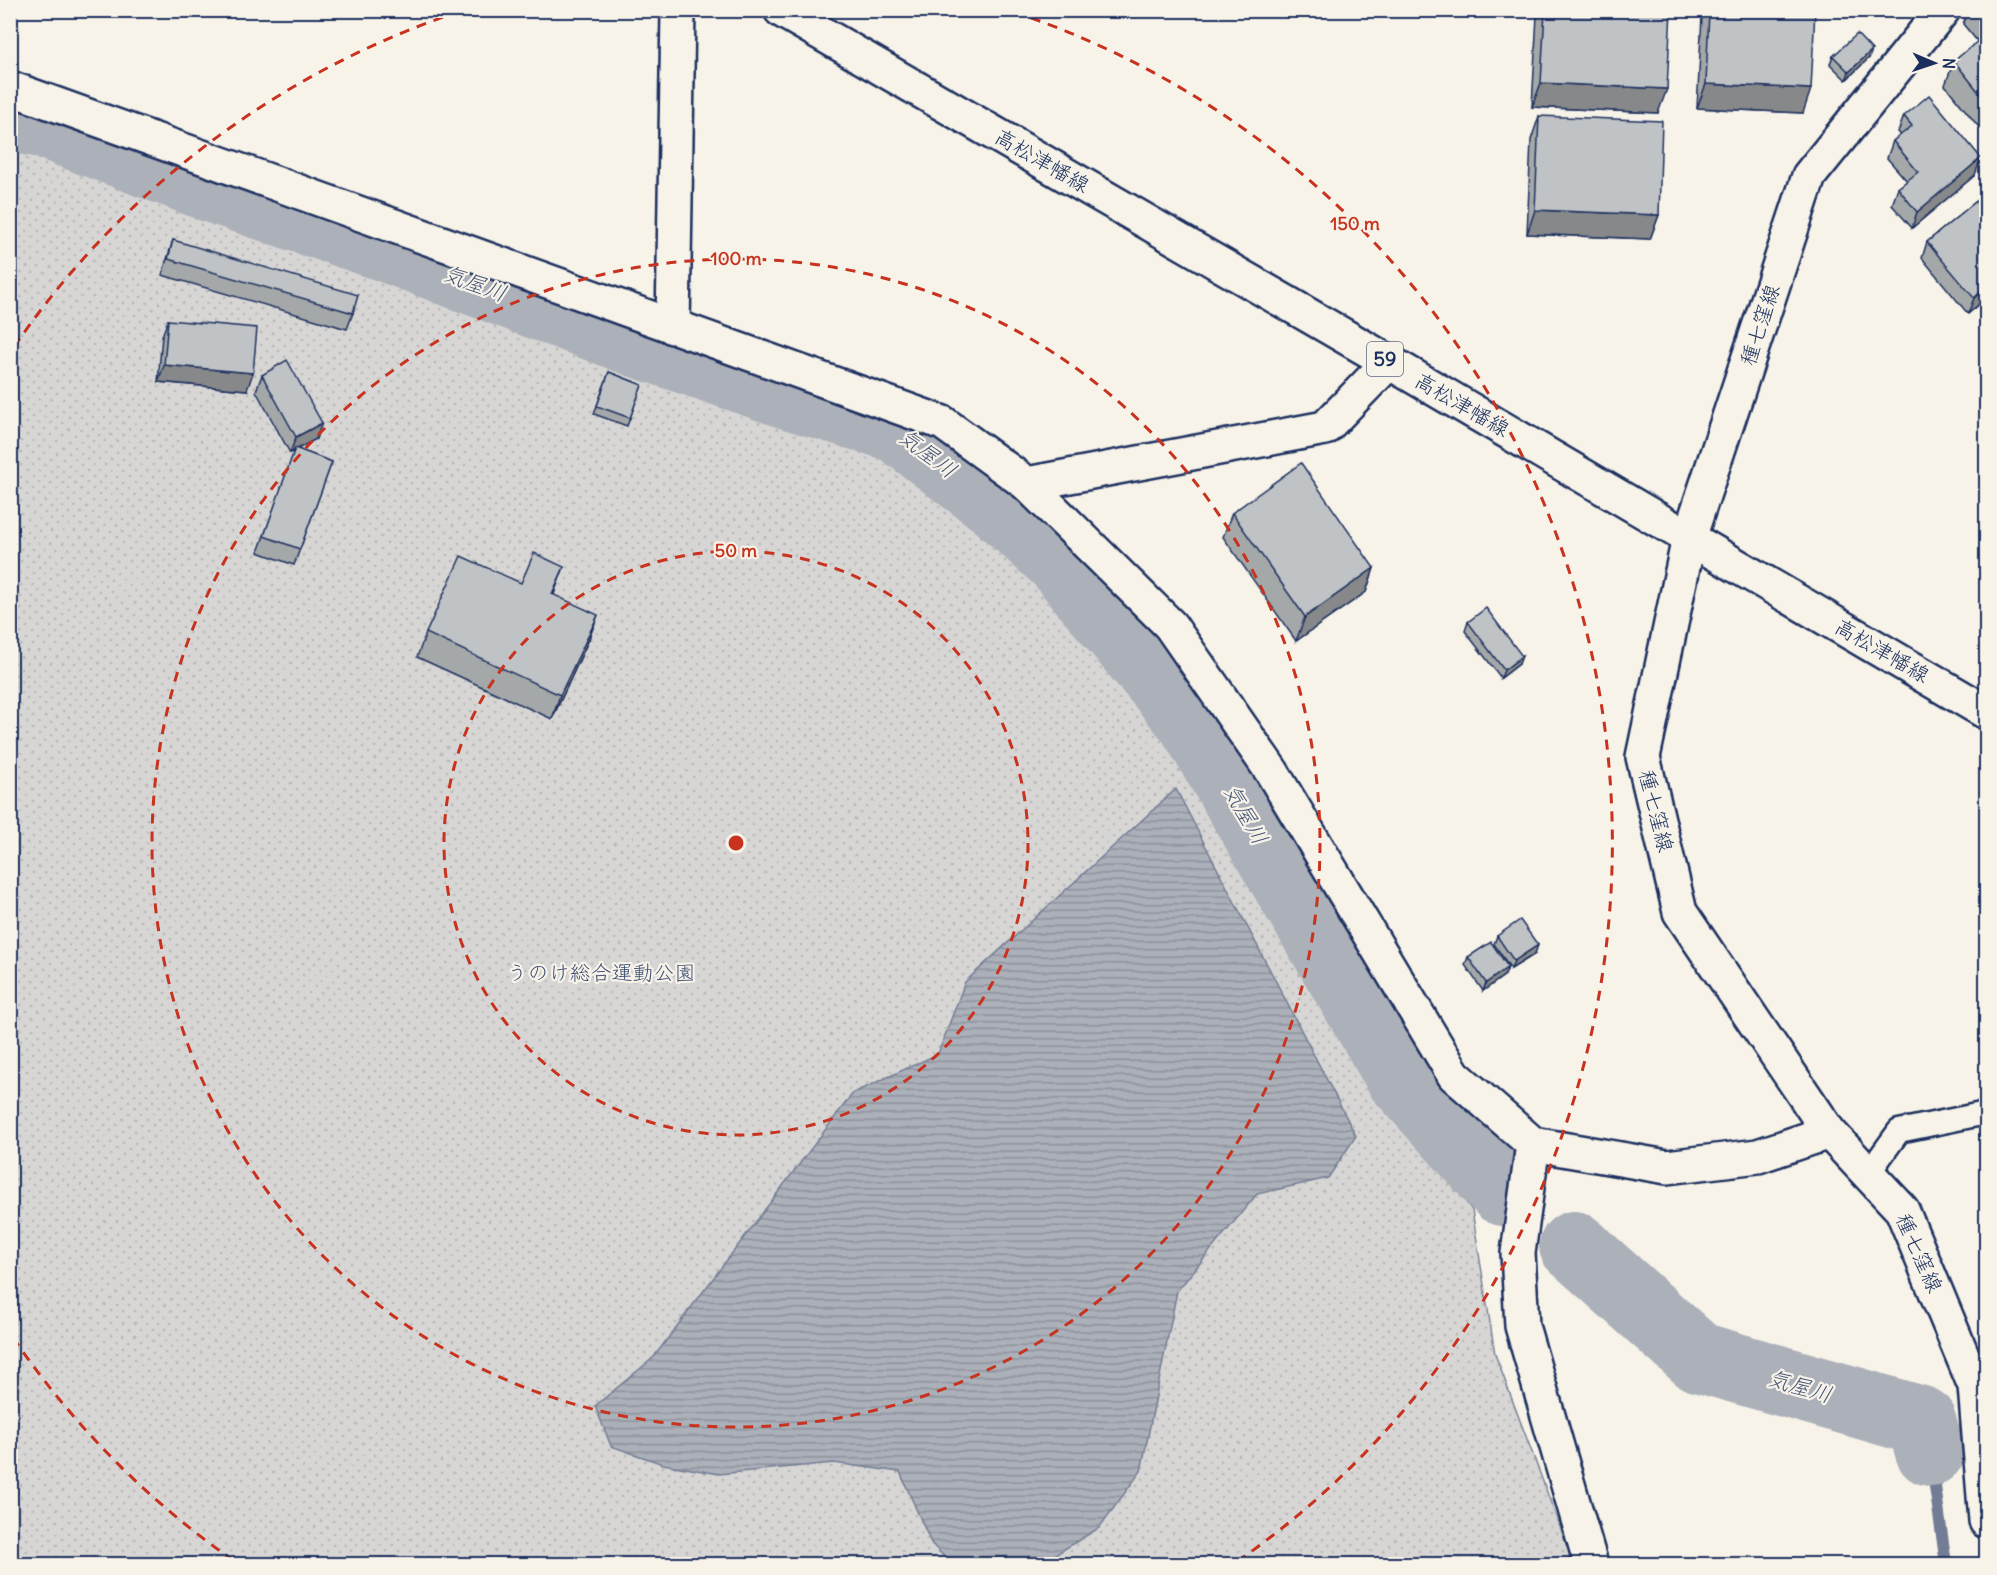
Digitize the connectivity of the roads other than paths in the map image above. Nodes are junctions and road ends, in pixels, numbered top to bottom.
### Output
1 (678, 10) edge
2 (781, 10) edge
3 (1943, 10) edge
4 (10, 88) edge
5 (673, 327) junction
6 (1389, 362) junction
7 (1027, 484) junction
8 (1689, 538) junction
9 (1986, 712) edge
10 (1986, 1113) edge
11 (1829, 1132) junction
12 (1533, 1144) junction
13 (1868, 1174) junction
14 (1986, 1521) edge
15 (1591, 1564) edge

1 - 5 street
2 - 6 street, 高松津幡線 / 59
3 - 8 street, 種七窪線
4 - 5 street
5 - 7 street
6 - 7 street
6 - 8 street, 高松津幡線 / 59
7 - 12 street
8 - 9 street, 高松津幡線 / 59
8 - 11 street, 種七窪線
10 - 13 lane
11 - 12 street
11 - 13 street, 種七窪線
12 - 15 street
13 - 14 street, 種七窪線

